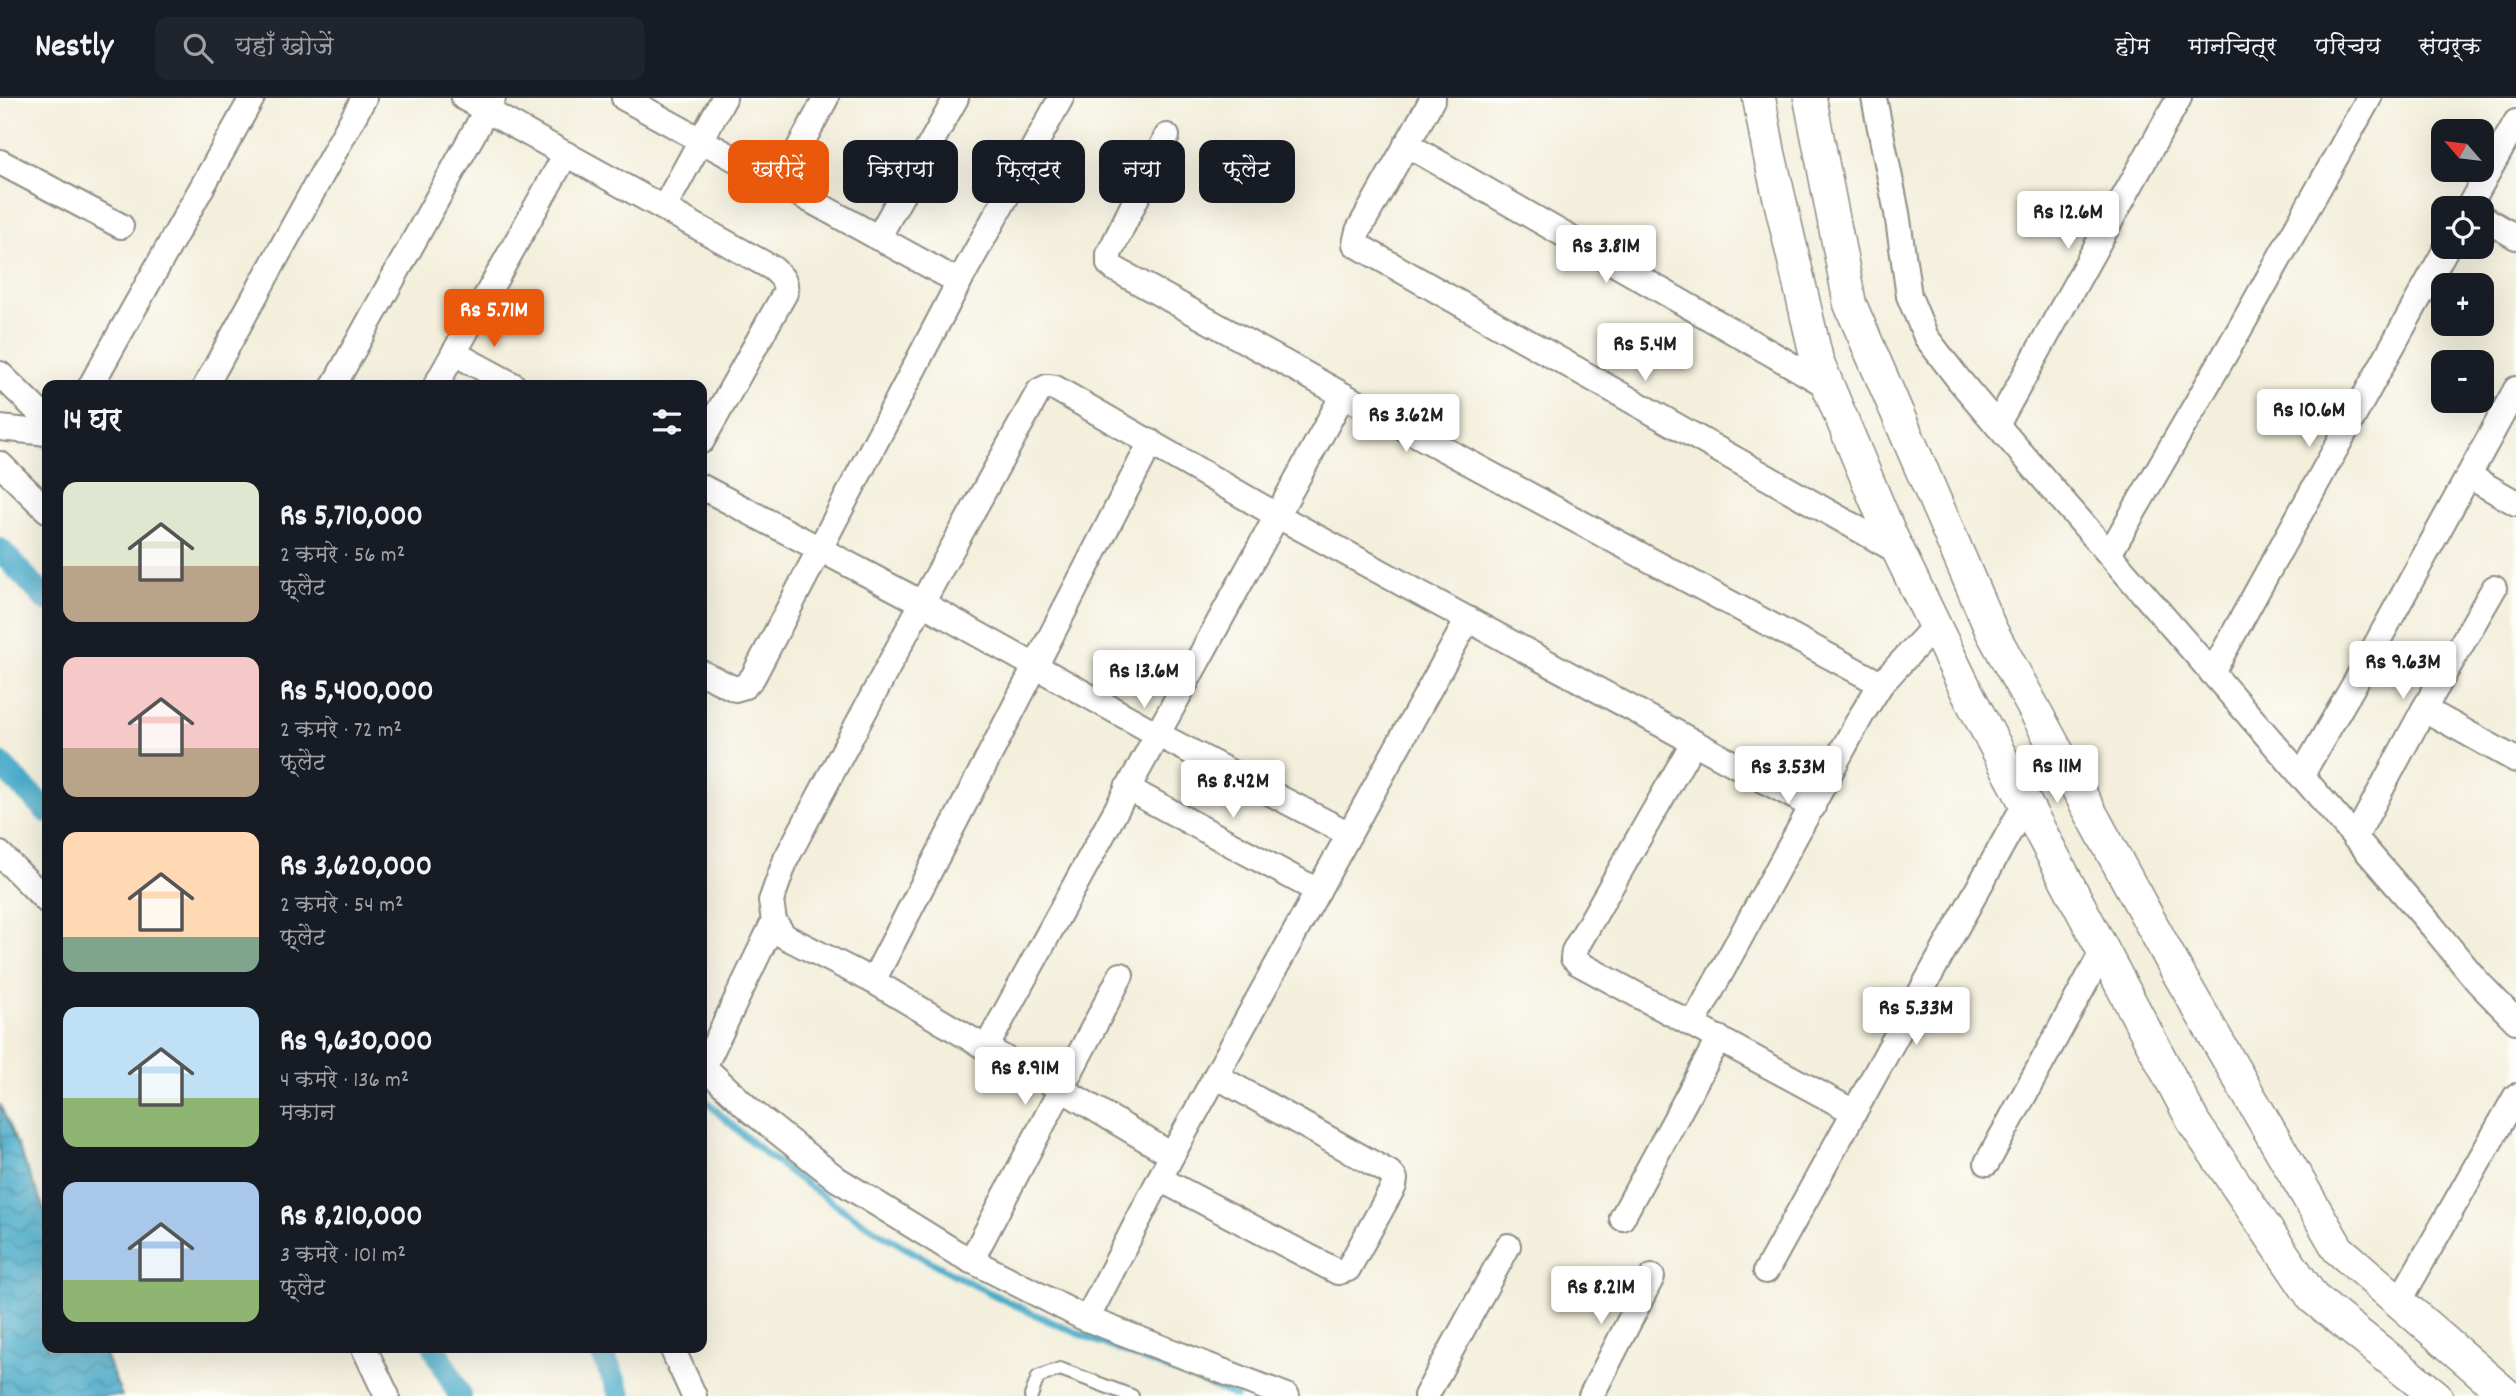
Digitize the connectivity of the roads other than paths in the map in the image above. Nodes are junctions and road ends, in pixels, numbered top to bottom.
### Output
1 (252, 98) edge
2 (364, 98) edge
3 (464, 98) edge
4 (624, 98) edge
5 (724, 98) edge
6 (826, 98) edge
7 (956, 98) edge
8 (1061, 98) edge
9 (1433, 98) edge
10 (1759, 98) edge
11 (1810, 98) edge
12 (1874, 98) edge
13 (2179, 98) edge
14 (2369, 98) edge
15 (490, 104) edge
16 (2516, 122) edge
17 (1167, 136) dead end
18 (702, 139) junction
19 (803, 140) edge
20 (1406, 144) junction
21 (566, 154) junction
22 (728, 154) edge
23 (0, 162) edge
24 (2475, 196) edge
25 (816, 203) edge
26 (664, 208) junction
27 (2494, 224) edge
28 (121, 226) dead end
29 (2516, 237) edge
30 (878, 238) junction
31 (2440, 259) edge
32 (958, 282) junction
33 (454, 353) junction
34 (0, 374) edge
35 (94, 380) edge
36 (209, 380) edge
37 (337, 380) edge
38 (439, 380) edge
39 (504, 380) edge
40 (1828, 386) junction
41 (2516, 389) edge
42 (1343, 396) junction
43 (42, 415) edge
44 (1997, 425) junction
45 (0, 428) edge
46 (42, 432) edge
47 (707, 432) edge
48 (1151, 442) junction
49 (0, 464) edge
50 (2469, 476) junction
51 (707, 490) edge
52 (2516, 503) edge
53 (42, 505) edge
54 (1278, 516) junction
55 (818, 549) junction
56 (1899, 552) junction
57 (2109, 554) junction
58 (2494, 588) dead end
59 (922, 603) junction
60 (1468, 619) junction
61 (1935, 626) junction
62 (1037, 666) junction
63 (2212, 673) junction
64 (707, 676) edge
65 (1881, 684) junction
66 (2424, 709) junction
67 (1157, 734) junction
68 (1693, 743) junction
69 (2516, 760) edge
70 (2301, 776) junction
71 (1127, 788) junction
72 (2026, 802) junction
73 (1813, 807) junction
74 (1349, 834) junction
75 (2355, 838) junction
76 (0, 854) edge
77 (1318, 891) junction
78 (42, 896) edge
79 (774, 921) junction
80 (2104, 949) junction
81 (1121, 975) dead end
82 (873, 981) junction
83 (2516, 1021) edge
84 (1693, 1024) junction
85 (1719, 1038) junction
86 (986, 1048) junction
87 (707, 1058) edge
88 (707, 1070) edge
89 (1216, 1076) junction
90 (1060, 1087) junction
91 (2516, 1096) edge
92 (1854, 1112) junction
93 (1172, 1155) junction
94 (1987, 1163) dead end
95 (1160, 1179) junction
96 (1622, 1218) dead end
97 (1508, 1246) dead end
98 (971, 1261) junction
99 (1766, 1271) dead end
100 (1652, 1277) dead end
101 (2399, 1302) junction
102 (1087, 1319) junction
103 (366, 1353) edge
104 (674, 1353) edge
105 (387, 1396) edge
106 (694, 1396) edge
107 (1031, 1396) edge
108 (1132, 1396) edge
109 (1287, 1396) edge
110 (1426, 1396) edge
111 (1591, 1396) edge
112 (2436, 1396) edge
113 (2508, 1396) edge

1 - 35 street
2 - 36 street
3 - 15 street
4 - 18 street
5 - 18 street
6 - 19 street
7 - 30 street
8 - 32 street
9 - 20 street
10 - 40 street
11 - 101 street
12 - 44 street
13 - 44 street
14 - 57 street
15 - 21 street
15 - 37 street
16 - 24 street
17 - 42 street
18 - 22 street
18 - 26 street
20 - 40 street
20 - 56 street
21 - 26 street
21 - 33 street
23 - 28 street
25 - 30 street
26 - 47 street
27 - 29 street
30 - 32 street
31 - 63 street
32 - 55 street
33 - 38 street
33 - 39 street
34 - 43 street
40 - 56 street
41 - 50 street
42 - 54 street
42 - 65 street
44 - 57 street
45 - 46 street
48 - 54 street
48 - 59 street
48 - 62 street
49 - 53 street
50 - 52 street
50 - 70 street
51 - 55 street
54 - 60 street
54 - 67 street
55 - 59 street
55 - 64 street
56 - 61 street
57 - 63 street
58 - 66 street
59 - 62 street
59 - 79 street
60 - 68 street
60 - 74 street
61 - 65 street
61 - 72 street
62 - 67 street
62 - 82 street
63 - 70 street
65 - 73 street
66 - 69 street
66 - 75 street
67 - 71 street
67 - 74 street
68 - 73 street
68 - 84 street
70 - 75 street
71 - 77 street
71 - 86 street
72 - 80 street
72 - 92 street
73 - 84 street
74 - 77 street
75 - 83 street
76 - 78 street
77 - 89 street
79 - 82 street
79 - 87 street
80 - 94 street
80 - 112 street
81 - 90 street
82 - 86 street
84 - 85 street
85 - 92 street
85 - 96 street
86 - 90 street
88 - 98 street
89 - 93 street
89 - 95 street
90 - 93 street
90 - 98 street
91 - 101 street
92 - 99 street
93 - 95 street
95 - 102 street
97 - 110 street
98 - 102 street
100 - 111 street
101 - 113 street
102 - 109 street
103 - 105 street
104 - 106 street
107 - 108 lane

